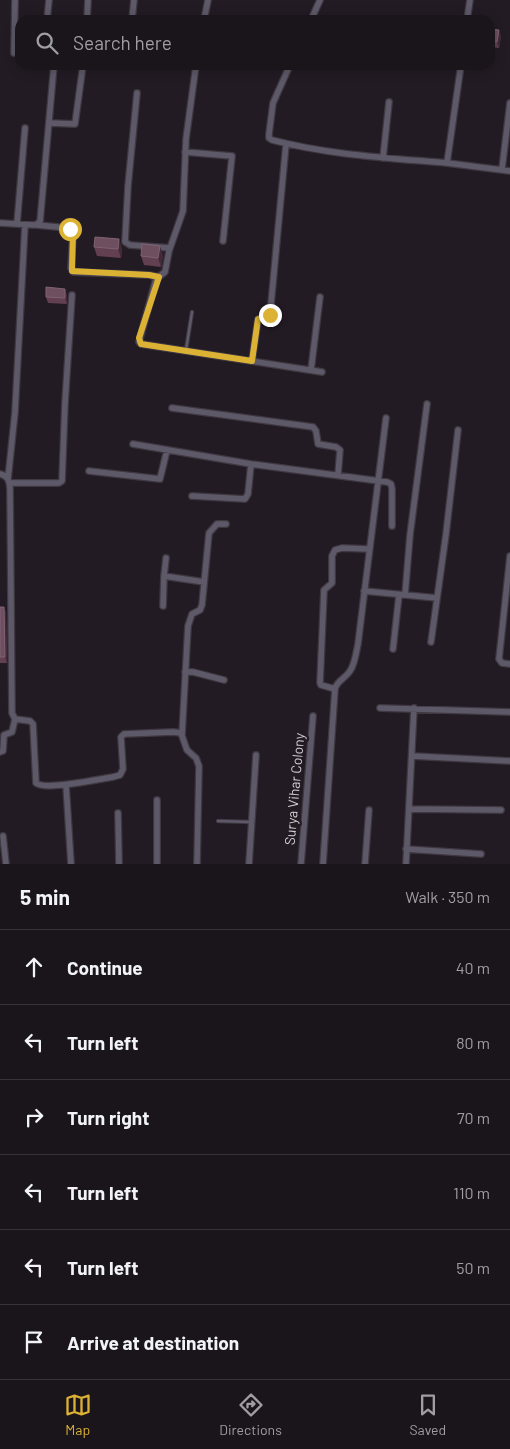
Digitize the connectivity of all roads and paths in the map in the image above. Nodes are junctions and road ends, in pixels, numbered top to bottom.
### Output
1 (15, 0) edge
2 (49, 0) edge
3 (88, 0) edge
4 (134, 0) edge
5 (208, 0) edge
6 (320, 0) edge
7 (470, 0) edge
8 (48, 15) edge
9 (87, 15) edge
10 (132, 15) edge
11 (205, 15) edge
12 (313, 15) edge
13 (468, 15) edge
14 (14, 52) dead end
15 (54, 70) edge
16 (82, 70) edge
17 (195, 70) edge
18 (288, 70) edge
19 (460, 70) edge
20 (137, 93) dead end
21 (389, 102) dead end
22 (510, 103) edge
23 (49, 123) junction
24 (25, 128) dead end
25 (286, 144) junction
26 (185, 152) junction
27 (383, 158) junction
28 (447, 163) junction
29 (502, 169) junction
30 (510, 171) edge
31 (0, 223) edge
32 (17, 224) junction
33 (25, 225) junction
34 (37, 225) junction
35 (223, 241) dead end
36 (117, 243) edge
37 (126, 243) junction
38 (170, 248) junction
39 (159, 277) junction
40 (72, 295) dead end
41 (320, 297) dead end
42 (192, 312) dead end
43 (186, 352) junction
44 (252, 361) junction
45 (311, 370) junction
46 (322, 372) dead end
47 (427, 404) dead end
48 (172, 408) dead end
49 (386, 418) dead end
50 (458, 430) dead end
51 (133, 444) dead end
52 (167, 450) junction
53 (251, 464) junction
54 (89, 471) dead end
55 (0, 474) edge
56 (338, 475) junction
57 (378, 480) junction
58 (9, 481) junction
59 (192, 496) dead end
60 (226, 524) dead end
61 (392, 526) dead end
62 (369, 549) junction
63 (510, 556) edge
64 (166, 558) dead end
65 (164, 576) junction
66 (204, 582) junction
67 (364, 591) junction
68 (402, 595) junction
69 (437, 598) junction
70 (163, 606) dead end
71 (431, 642) dead end
72 (393, 650) dead end
73 (510, 664) edge
74 (185, 672) junction
75 (224, 680) dead end
76 (334, 689) junction
77 (380, 708) dead end
78 (414, 708) junction
79 (510, 712) edge
80 (313, 716) dead end
81 (15, 719) junction
82 (182, 735) junction
83 (0, 752) edge
84 (256, 755) dead end
85 (412, 756) junction
86 (510, 761) edge
87 (66, 784) junction
88 (157, 800) dead end
89 (409, 809) junction
90 (369, 810) dead end
91 (501, 810) dead end
92 (118, 813) dead end
93 (218, 821) dead end
94 (252, 822) junction
95 (3, 836) dead end
96 (406, 849) junction
97 (481, 854) dead end
98 (6, 864) edge
99 (71, 864) edge
100 (119, 864) edge
101 (157, 864) edge
102 (197, 864) edge
103 (249, 864) edge
104 (301, 864) edge
105 (324, 864) edge
106 (365, 864) edge
107 (406, 864) edge

1 - 14 street
2 - 8 street
3 - 9 street
4 - 10 street
5 - 11 street
6 - 12 street
7 - 13 street
15 - 23 street
16 - 23 street
17 - 26 street
18 - 25 street
19 - 28 street
20 - 37 street
21 - 27 street
22 - 29 street
23 - 34 street
24 - 32 street
25 - 27 street
25 - 44 street
26 - 35 street
26 - 38 street
27 - 28 street
28 - 29 street
29 - 30 street
31 - 32 street
32 - 33 street
33 - 34 street
33 - 58 street
34 - 39 street
36 - 37 street
37 - 38 street
38 - 39 street
39 - 43 street
40 - 58 street
41 - 45 street
42 - 43 lane
43 - 44 street
44 - 45 street
45 - 46 street
47 - 68 street
48 - 56 street
49 - 57 street
50 - 69 street
51 - 52 street
52 - 53 street
52 - 54 street
53 - 56 street
53 - 59 street
55 - 58 street
56 - 57 street
57 - 61 street
57 - 62 street
58 - 81 street
60 - 66 street
62 - 67 street
62 - 76 street
63 - 73 street
64 - 65 street
65 - 66 street
65 - 70 street
66 - 74 street
67 - 68 street
67 - 76 street
68 - 69 street
68 - 72 street
69 - 71 street
74 - 75 street
74 - 82 street
76 - 105 street
77 - 78 street
78 - 79 street
78 - 85 street
80 - 104 street, Surya Vihar Colony
81 - 83 street
81 - 87 street
82 - 87 street
82 - 102 street
84 - 94 street
85 - 86 street
85 - 89 street
87 - 99 street
88 - 101 street
89 - 91 street
89 - 96 street
90 - 106 street
92 - 100 street
93 - 94 lane
94 - 103 street
95 - 98 street
96 - 97 street
96 - 107 street

